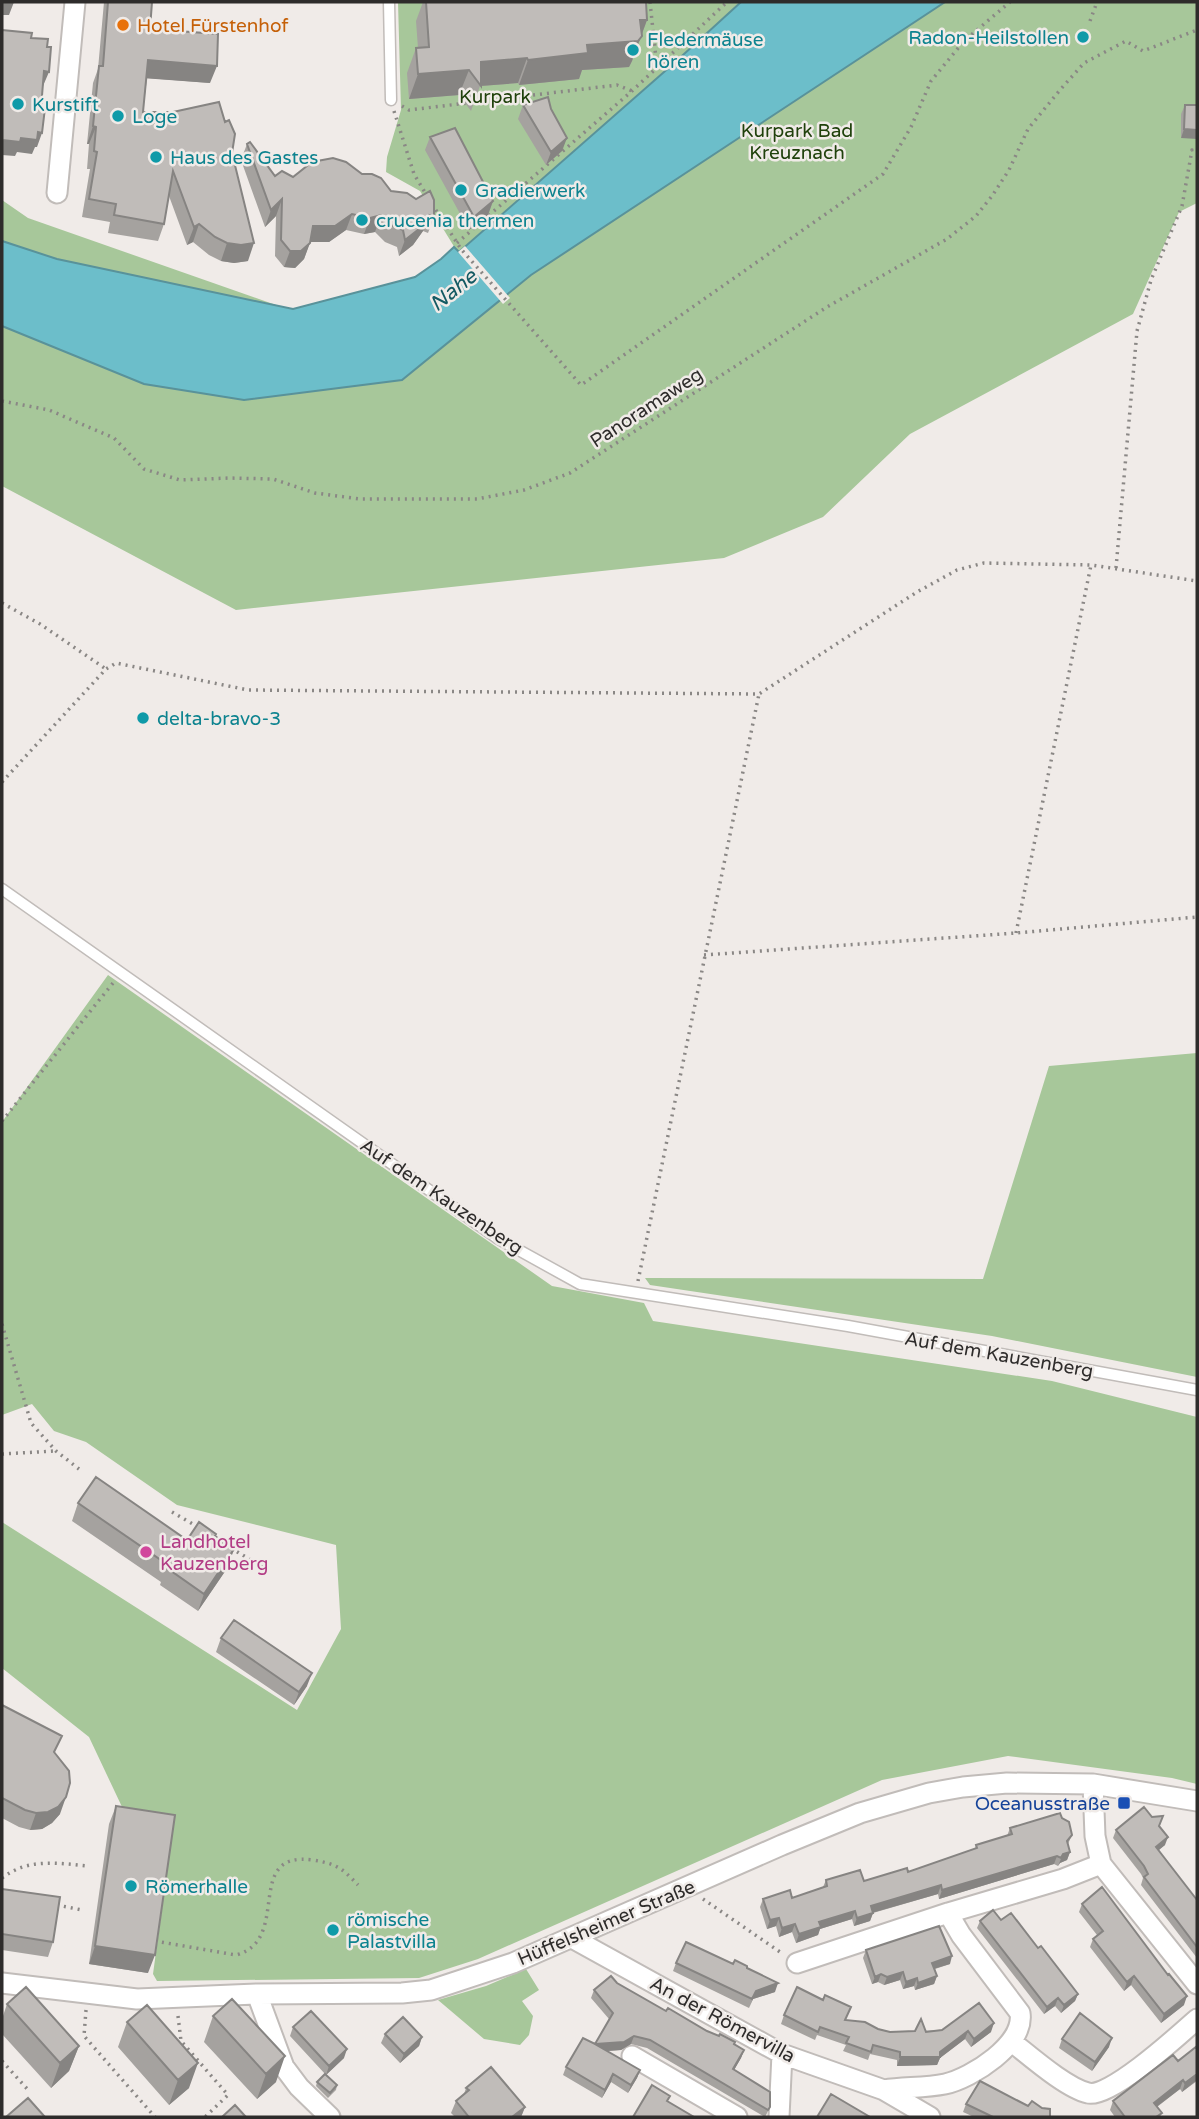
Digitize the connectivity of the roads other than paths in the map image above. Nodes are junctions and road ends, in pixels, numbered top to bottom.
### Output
1 (75, 2) edge
2 (389, 2) edge
3 (391, 100) road end
4 (57, 193) dead end
5 (2, 889) edge
6 (1197, 1390) edge
7 (1093, 1784) junction
8 (1197, 1801) edge
9 (1101, 1864) junction
10 (948, 1913) junction
11 (572, 1938) junction
12 (797, 1964) road end
13 (2, 1983) edge
14 (1197, 1984) edge
15 (257, 1994) junction
16 (1197, 2019) edge
17 (1012, 2042) junction
18 (782, 2054) junction
19 (632, 2056) dead end
20 (884, 2090) junction
21 (330, 2117) edge
22 (737, 2117) edge
23 (779, 2117) edge
24 (930, 2117) edge

1 - 4 street
2 - 3 lane
5 - 6 lane, Auf dem Kauzenberg
7 - 8 street, Hüffelsheimer Straße
7 - 9 street
7 - 11 street, Hüffelsheimer Straße
9 - 10 street
9 - 14 street
10 - 12 street
10 - 17 street
11 - 15 street, Hüffelsheimer Straße
11 - 18 street, An der Römervilla
13 - 15 street, Hüffelsheimer Straße
15 - 21 street
16 - 17 street
17 - 20 street, An der Römervilla
18 - 20 street, An der Römervilla
18 - 23 street
19 - 22 street
20 - 24 street

